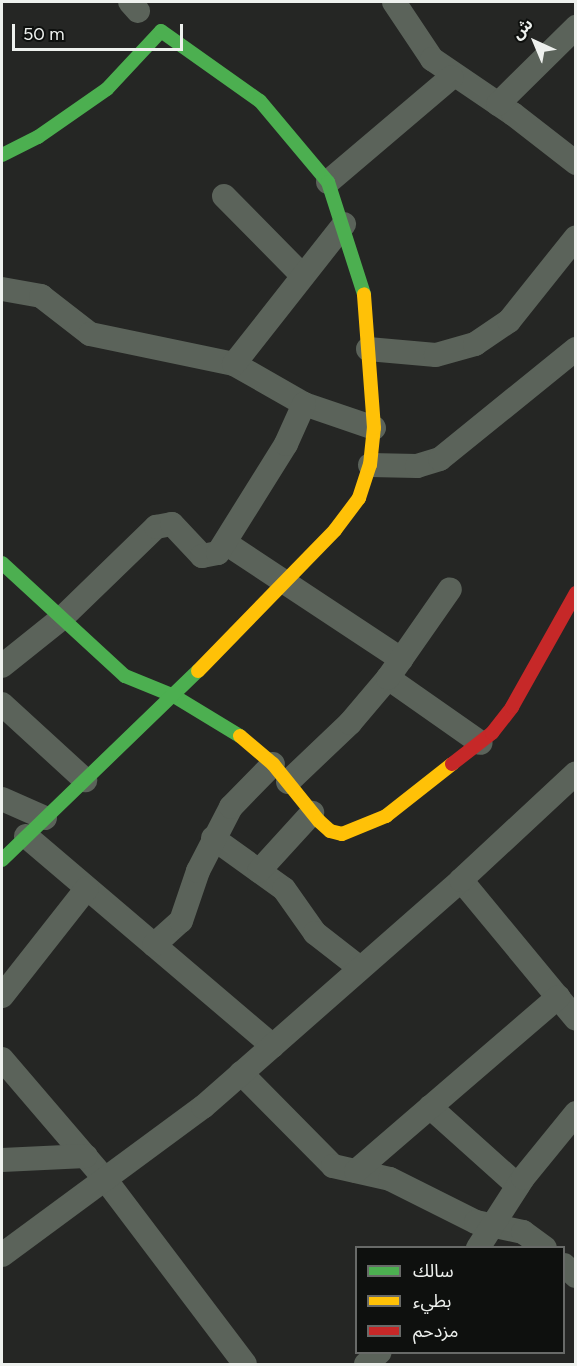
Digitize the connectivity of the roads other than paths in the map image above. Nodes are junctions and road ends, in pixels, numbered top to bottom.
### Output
1 (394, 2) edge
2 (576, 27) edge
3 (452, 76) junction
4 (498, 104) junction
5 (2, 155) edge
6 (576, 163) edge
7 (328, 182) junction
8 (224, 196) dead end
9 (344, 224) junction
10 (576, 237) edge
11 (303, 276) junction
12 (2, 289) edge
13 (368, 350) junction
14 (570, 361) edge
15 (234, 364) junction
16 (304, 404) junction
17 (374, 428) junction
18 (370, 465) junction
19 (227, 544) junction
20 (2, 563) edge
21 (285, 582) junction
22 (450, 589) dead end
23 (576, 593) edge
24 (62, 618) junction
25 (2, 666) edge
26 (394, 669) junction
27 (174, 696) junction
28 (2, 704) edge
29 (481, 743) junction
30 (281, 773) junction
31 (576, 773) edge
32 (85, 780) junction
33 (2, 799) edge
34 (312, 813) junction
35 (45, 818) junction
36 (26, 836) junction
37 (213, 838) junction
38 (2, 860) edge
39 (259, 871) junction
40 (461, 880) junction
41 (87, 888) junction
42 (154, 945) junction
43 (360, 968) junction
44 (2, 996) edge
45 (558, 997) junction
46 (576, 1019) edge
47 (273, 1046) junction
48 (2, 1059) edge
49 (241, 1073) junction
50 (430, 1107) junction
51 (576, 1113) edge
52 (86, 1156) junction
53 (2, 1160) edge
54 (356, 1171) junction
55 (105, 1179) junction
56 (518, 1186) junction
57 (494, 1227) junction
58 (480, 1246) edge
59 (541, 1246) edge
60 (2, 1255) edge
61 (379, 1354) edge
62 (245, 1365) edge
63 (366, 1365) edge

1 - 3 street
2 - 4 street
3 - 4 street
3 - 7 street
4 - 6 street
5 - 7 street
7 - 9 street
8 - 11 street
9 - 11 street
9 - 13 street
10 - 13 street
11 - 15 street
12 - 15 street
13 - 17 street
14 - 18 street
15 - 16 street
16 - 17 street
16 - 19 street
17 - 18 street
18 - 21 street
19 - 21 street
19 - 24 street
20 - 24 street
21 - 26 street
21 - 27 street
22 - 26 street
23 - 29 street
24 - 25 street
24 - 27 street
26 - 29 street
26 - 30 street
27 - 30 street
27 - 32 street
28 - 32 street
29 - 34 street
30 - 34 street
30 - 37 street
31 - 40 street
32 - 35 street
33 - 35 street
34 - 39 street
35 - 36 street
36 - 38 street
36 - 41 street
37 - 39 street
37 - 42 street
39 - 43 street
40 - 43 street
40 - 45 street
41 - 42 street
41 - 44 street
42 - 47 street
43 - 47 street
45 - 46 street
45 - 50 street
47 - 49 street
48 - 52 street
49 - 54 street
49 - 55 street
50 - 54 street
50 - 56 street
51 - 56 street
52 - 53 street
52 - 55 street
54 - 57 street
55 - 60 street
55 - 62 street
56 - 57 street
57 - 58 street
57 - 59 street
61 - 63 street

